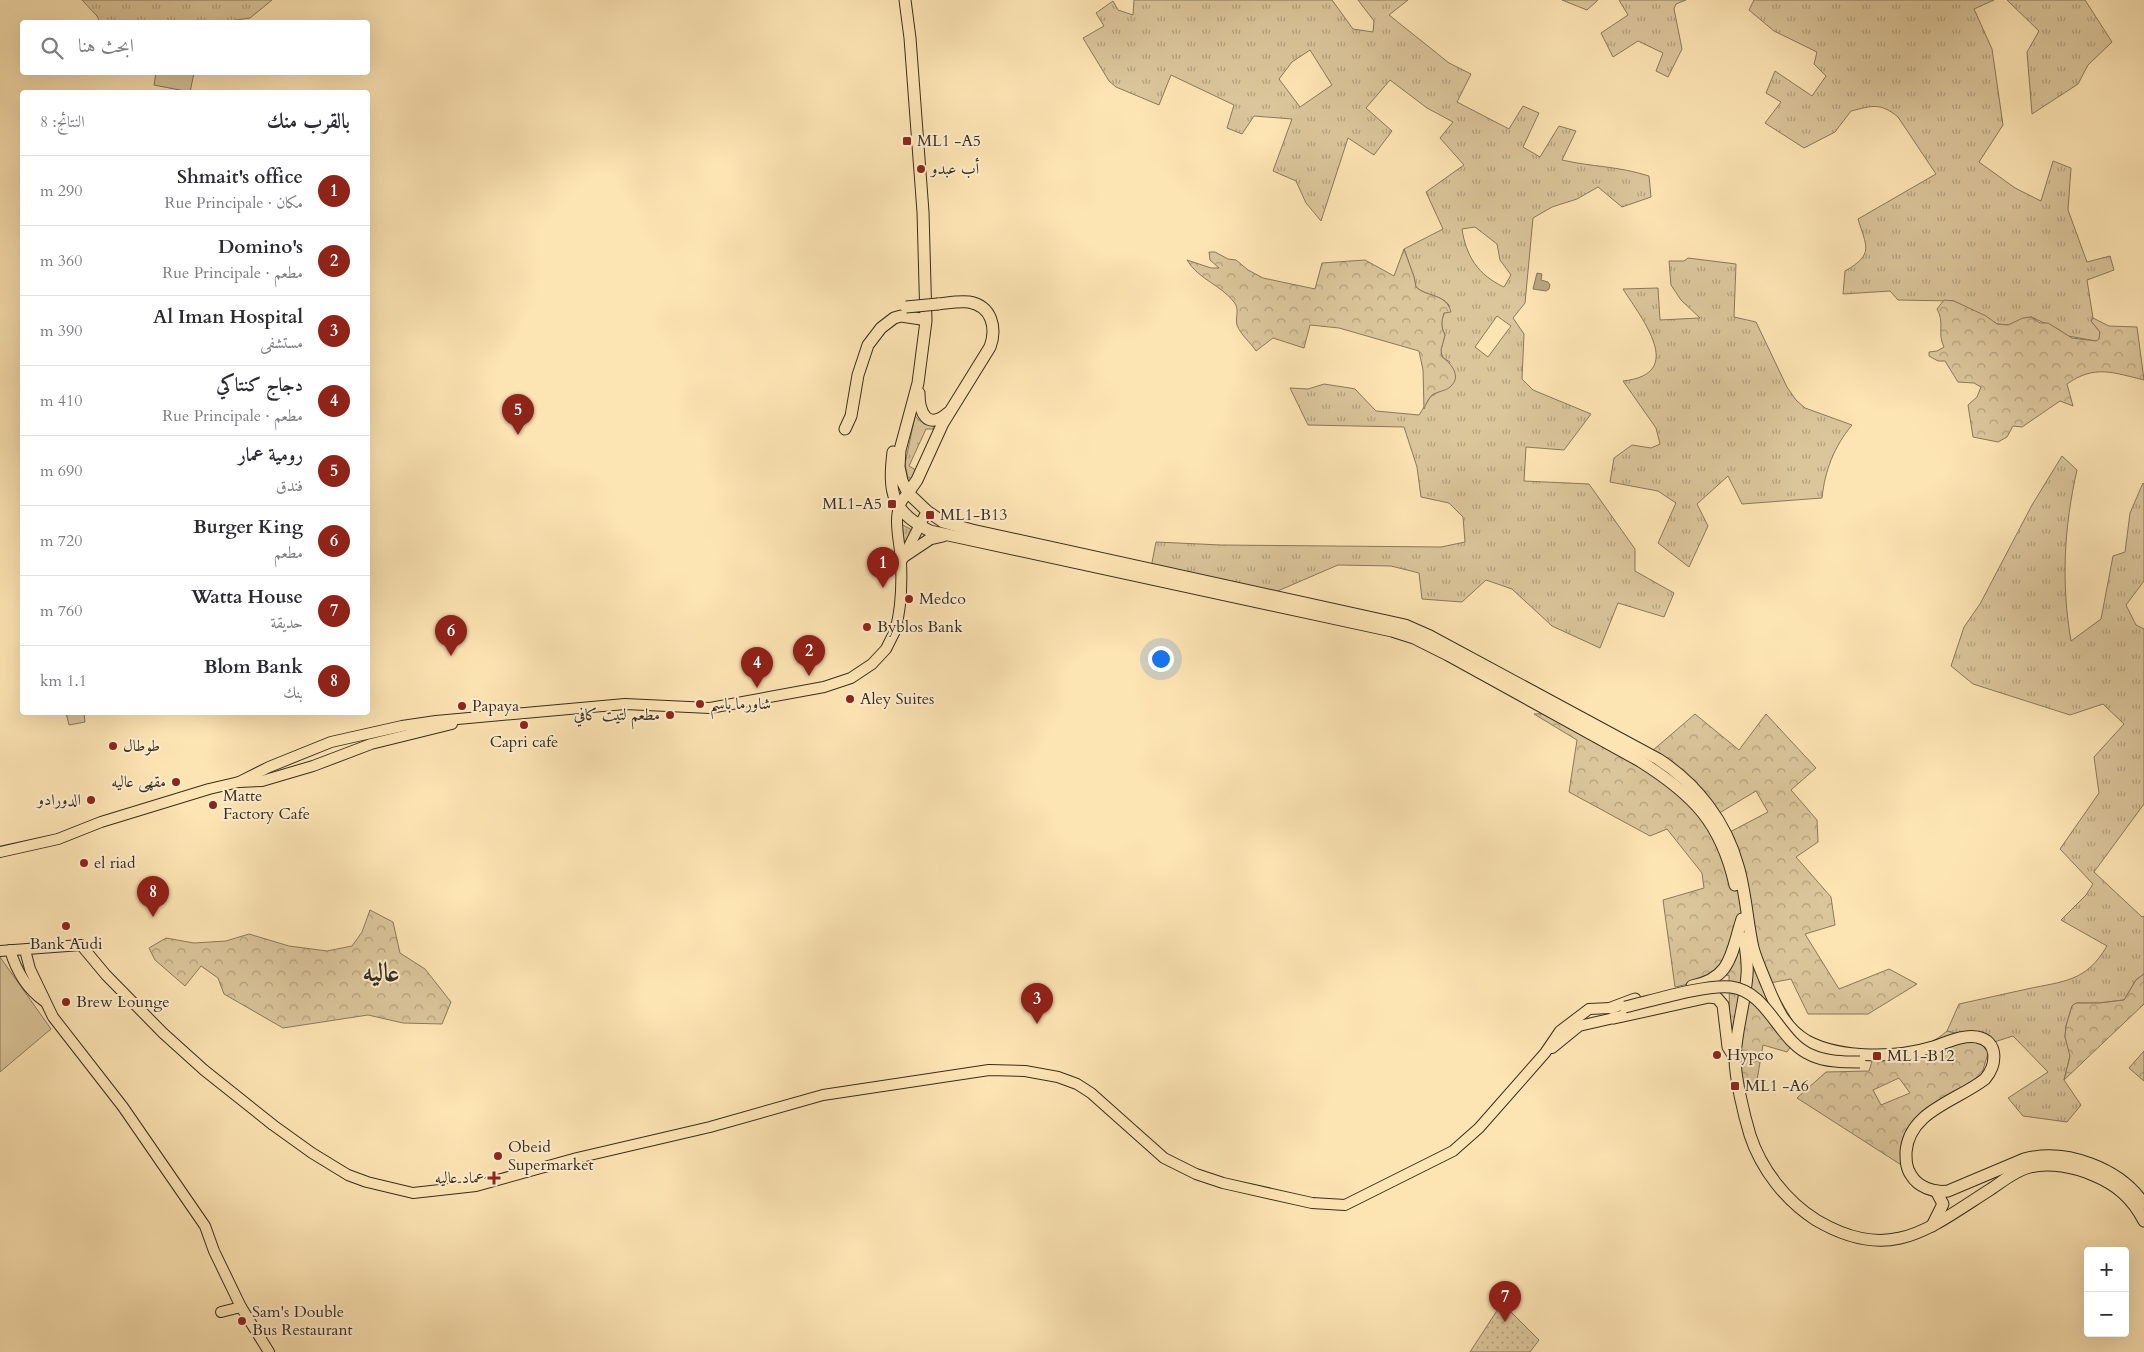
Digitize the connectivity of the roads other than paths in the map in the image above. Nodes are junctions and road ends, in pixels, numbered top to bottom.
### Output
1 (898, 0) edge
2 (905, 0) edge
3 (921, 319) junction
4 (918, 383) junction
5 (952, 408) junction
6 (908, 492) junction
7 (898, 505) junction
8 (927, 511) junction
9 (919, 525) junction
10 (945, 535) junction
11 (902, 560) junction
12 (467, 719) junction
13 (307, 752) junction
14 (313, 766) junction
15 (240, 782) junction
16 (0, 852) edge
17 (1742, 919) junction
18 (5, 950) edge
19 (24, 950) junction
20 (1752, 959) junction
21 (30, 970) junction
22 (20, 972) junction
23 (1710, 981) junction
24 (1710, 997) junction
25 (1772, 998) junction
26 (44, 1001) junction
27 (1612, 1013) junction
28 (1740, 1022) junction
29 (1895, 1056) junction
30 (1735, 1058) junction
31 (1936, 1191) junction
32 (2144, 1204) edge
33 (2144, 1222) edge
34 (1931, 1228) junction
35 (241, 1307) junction
36 (221, 1312) dead end
37 (269, 1352) edge

1 - 3 highway
2 - 4 highway
3 - 5 highway, bridge
3 - 7 highway
4 - 5 highway
4 - 6 highway
5 - 6 highway
6 - 7 main road
6 - 8 highway
7 - 9 highway
7 - 11 main road
8 - 9 main road
8 - 20 highway
9 - 10 highway
9 - 11 main road
10 - 11 highway
10 - 17 highway
11 - 12 main road
12 - 13 main road
12 - 14 main road
13 - 14 main road
13 - 15 main road
14 - 15 main road
15 - 16 main road
17 - 20 highway
17 - 23 highway
18 - 19 main road
18 - 22 main road
19 - 21 main road
19 - 27 main road
20 - 25 highway
20 - 28 highway
21 - 22 main road
21 - 26 main road
22 - 26 main road
23 - 24 highway
23 - 27 highway
24 - 27 highway
24 - 30 highway
25 - 28 highway
25 - 29 highway
26 - 35 main road
27 - 29 highway, bridge
28 - 30 highway
29 - 31 highway
30 - 34 highway
31 - 32 highway
31 - 34 highway
33 - 34 highway
35 - 36 main road
35 - 37 main road

